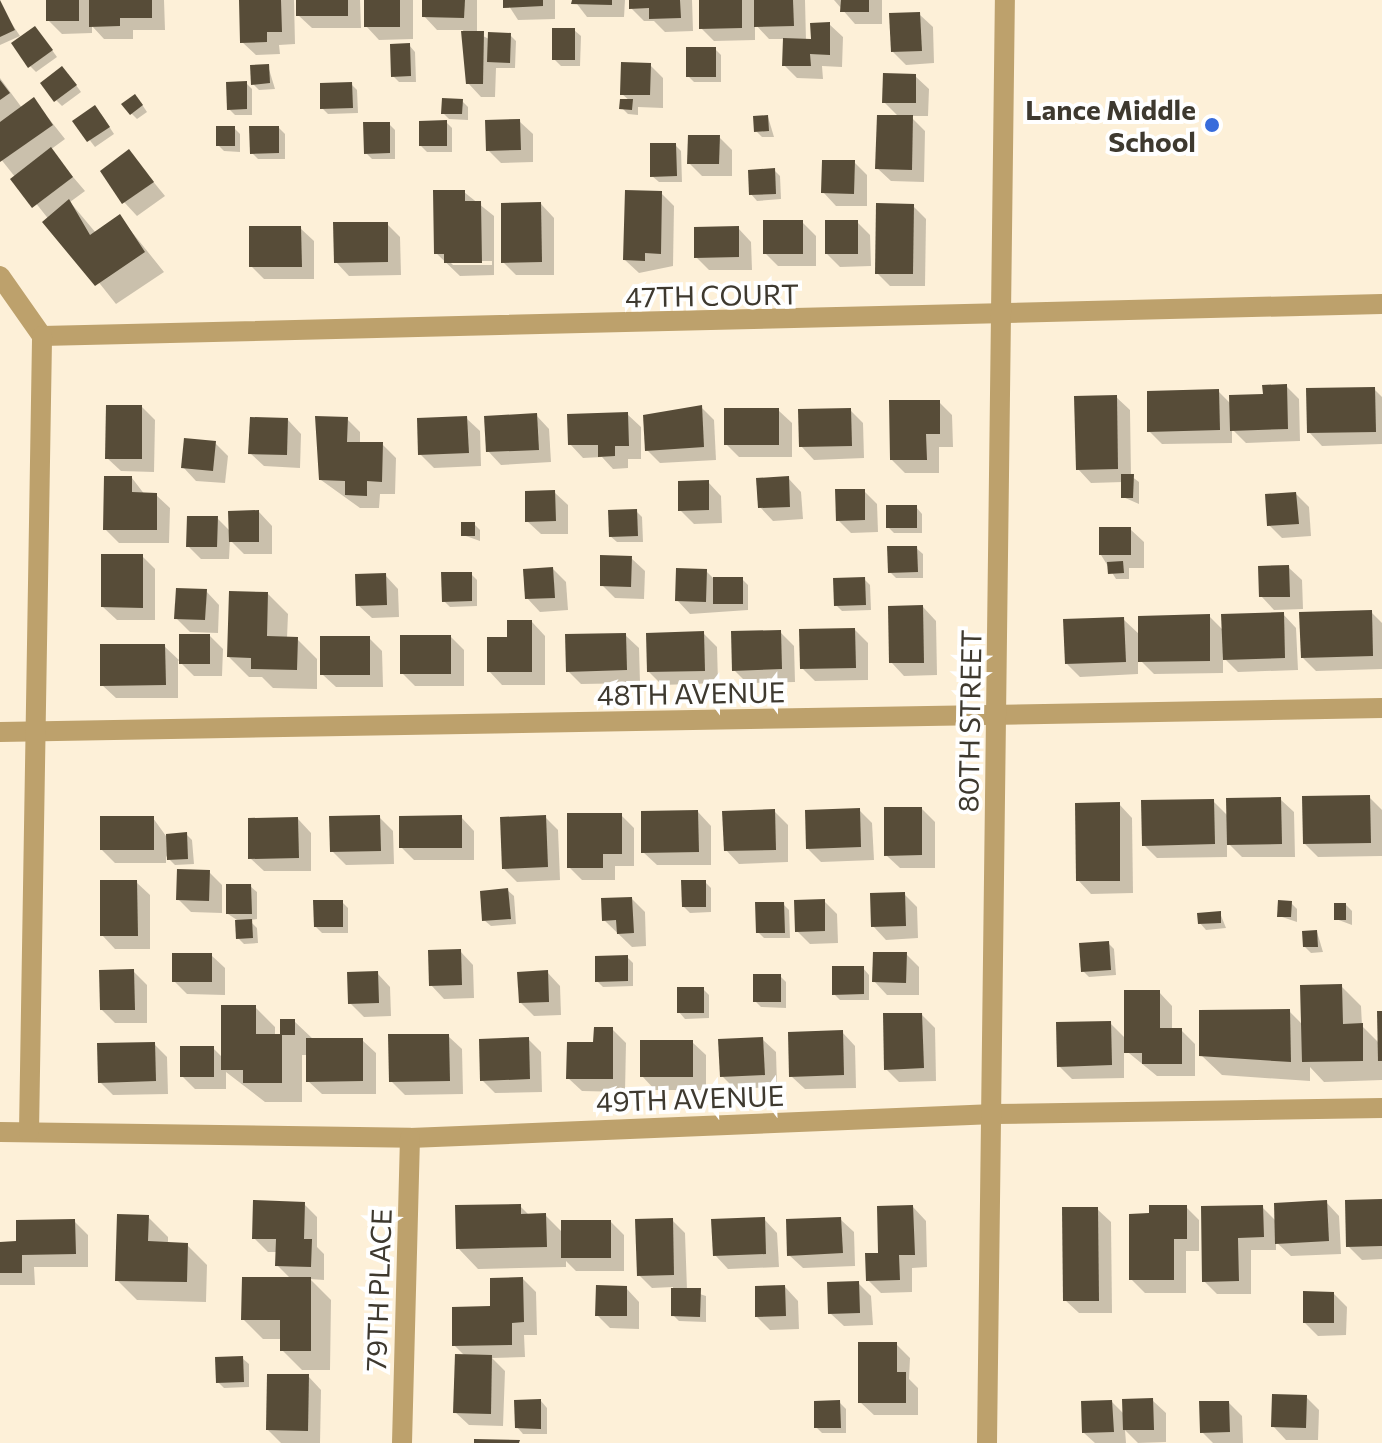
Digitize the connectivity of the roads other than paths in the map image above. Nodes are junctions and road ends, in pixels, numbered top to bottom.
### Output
1 (1005, 0) edge
2 (0, 276) edge
3 (1382, 304) edge
4 (1003, 317) junction
5 (42, 336) junction
6 (1382, 708) edge
7 (996, 716) junction
8 (34, 731) junction
9 (0, 732) edge
10 (1382, 1108) edge
11 (995, 1114) junction
12 (0, 1132) edge
13 (29, 1132) junction
14 (410, 1138) junction
15 (402, 1443) edge
16 (987, 1443) edge

1 - 4 street, 80TH STREET
2 - 5 street
3 - 4 street, 47TH COURT
4 - 5 street, 47TH COURT
4 - 7 street, 80TH STREET
5 - 8 street
6 - 7 street, 48TH AVENUE
7 - 8 street, 48TH AVENUE
7 - 11 street, 80TH STREET
8 - 9 street, 48TH AVENUE
8 - 13 street
10 - 11 street, 49TH AVENUE
11 - 14 street, 49TH AVENUE
11 - 16 street, 80TH STREET
12 - 13 street, 49TH AVENUE
13 - 14 street, 49TH AVENUE
14 - 15 street, 79TH PLACE

